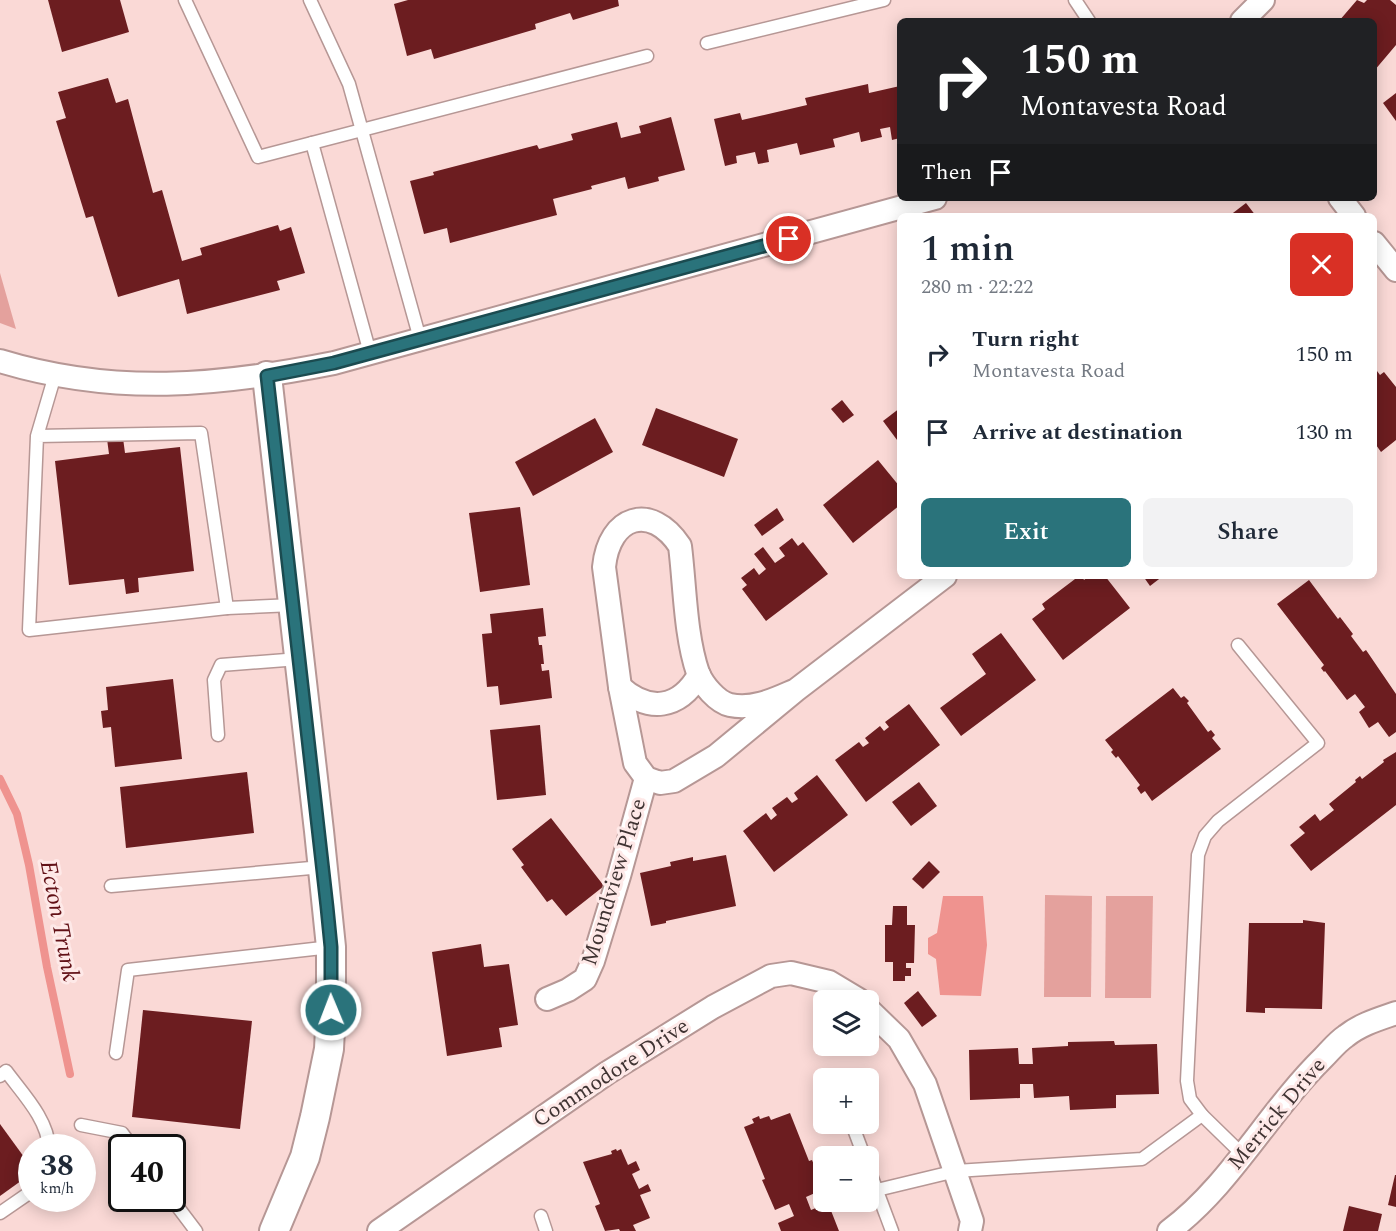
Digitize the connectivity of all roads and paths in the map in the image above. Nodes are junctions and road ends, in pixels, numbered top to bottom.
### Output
1 (185, 0) edge
2 (310, 0) edge
3 (884, 0) edge
4 (1075, 0) edge
5 (1263, 0) edge
6 (1087, 18) edge
7 (1245, 18) edge
8 (707, 43) dead end
9 (647, 56) dead end
10 (363, 130) junction
11 (312, 143) junction
12 (925, 201) edge
13 (1342, 201) edge
14 (1352, 213) edge
15 (1377, 248) edge
16 (1396, 270) edge
17 (420, 339) junction
18 (370, 353) junction
19 (0, 361) edge
20 (55, 375) junction
21 (267, 376) junction
22 (37, 436) junction
23 (941, 579) edge
24 (293, 605) junction
25 (227, 608) junction
26 (1238, 645) dead end
27 (299, 659) junction
28 (699, 675) junction
29 (620, 687) junction
30 (796, 690) junction
31 (218, 735) dead end
32 (646, 778) junction
33 (322, 867) junction
34 (111, 886) dead end
35 (331, 947) junction
36 (842, 990) edge
37 (547, 999) dead end
38 (1396, 1013) edge
39 (879, 1020) edge
40 (116, 1053) dead end
41 (2, 1072) edge
42 (1202, 1115) junction
43 (81, 1125) dead end
44 (46, 1134) edge
45 (123, 1134) edge
46 (1242, 1154) junction
47 (956, 1171) junction
48 (879, 1190) edge
49 (879, 1195) edge
50 (18, 1201) edge
51 (182, 1212) edge
52 (0, 1213) edge
53 (541, 1216) dead end
54 (976, 1228) edge
55 (196, 1231) edge
56 (274, 1231) edge
57 (378, 1231) edge
58 (546, 1231) edge
59 (892, 1231) edge
60 (1169, 1231) edge

1 - 11 lane
2 - 10 lane
3 - 8 lane
4 - 6 lane
5 - 7 street
9 - 10 lane
10 - 11 lane
10 - 17 lane
11 - 18 lane
12 - 17 street
13 - 14 street
15 - 16 street
17 - 18 street
18 - 21 street
19 - 20 street
20 - 21 street
20 - 22 lane
21 - 24 street
22 - 25 lane
22 - 25 lane
23 - 30 street
24 - 25 lane
24 - 27 street
26 - 42 lane
27 - 31 lane
27 - 33 street
28 - 29 street
28 - 29 street
28 - 30 street
29 - 32 street
30 - 32 street
32 - 37 street, Moundview Place
33 - 34 lane
33 - 35 street
35 - 40 lane
35 - 56 street
36 - 57 street, Commodore Drive
38 - 46 street, Merrick Drive
39 - 47 street
41 - 44 lane
42 - 46 lane
42 - 47 lane
43 - 45 lane
46 - 60 street, Merrick Drive
47 - 48 lane
47 - 54 street
49 - 59 lane
50 - 52 lane
51 - 55 lane
53 - 58 lane

